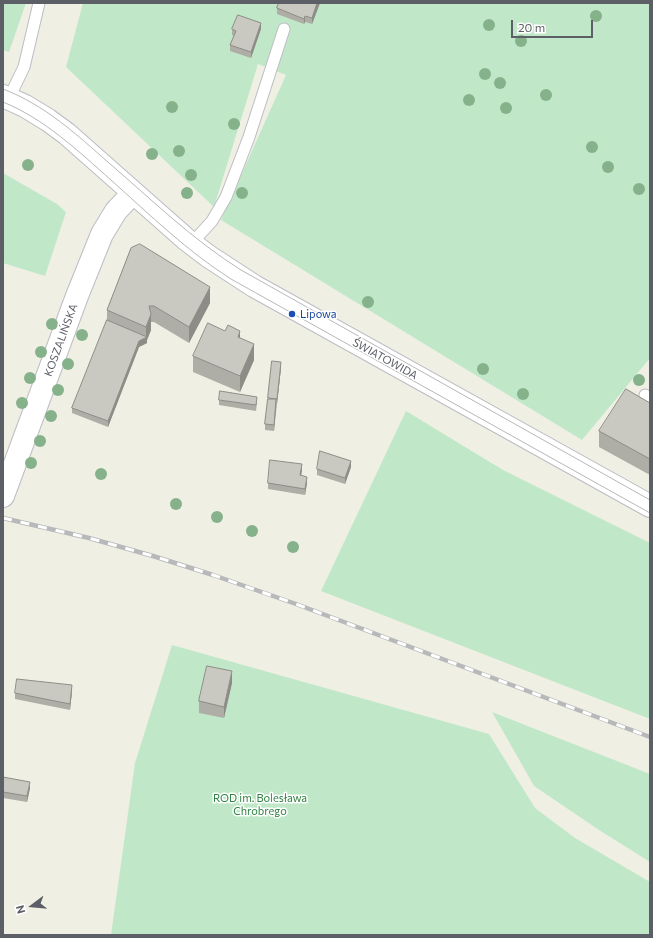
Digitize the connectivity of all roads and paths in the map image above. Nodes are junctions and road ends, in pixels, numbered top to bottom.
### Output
1 (39, 3) edge
2 (284, 29) dead end
3 (6, 97) edge
4 (133, 193) junction
5 (192, 243) junction
6 (3, 496) edge
7 (650, 506) edge

1 - 3 lane
2 - 5 lane
3 - 4 street
4 - 5 street, ŚWIATOWIDA
4 - 6 street, KOSZALIŃSKA
5 - 7 street, ŚWIATOWIDA

